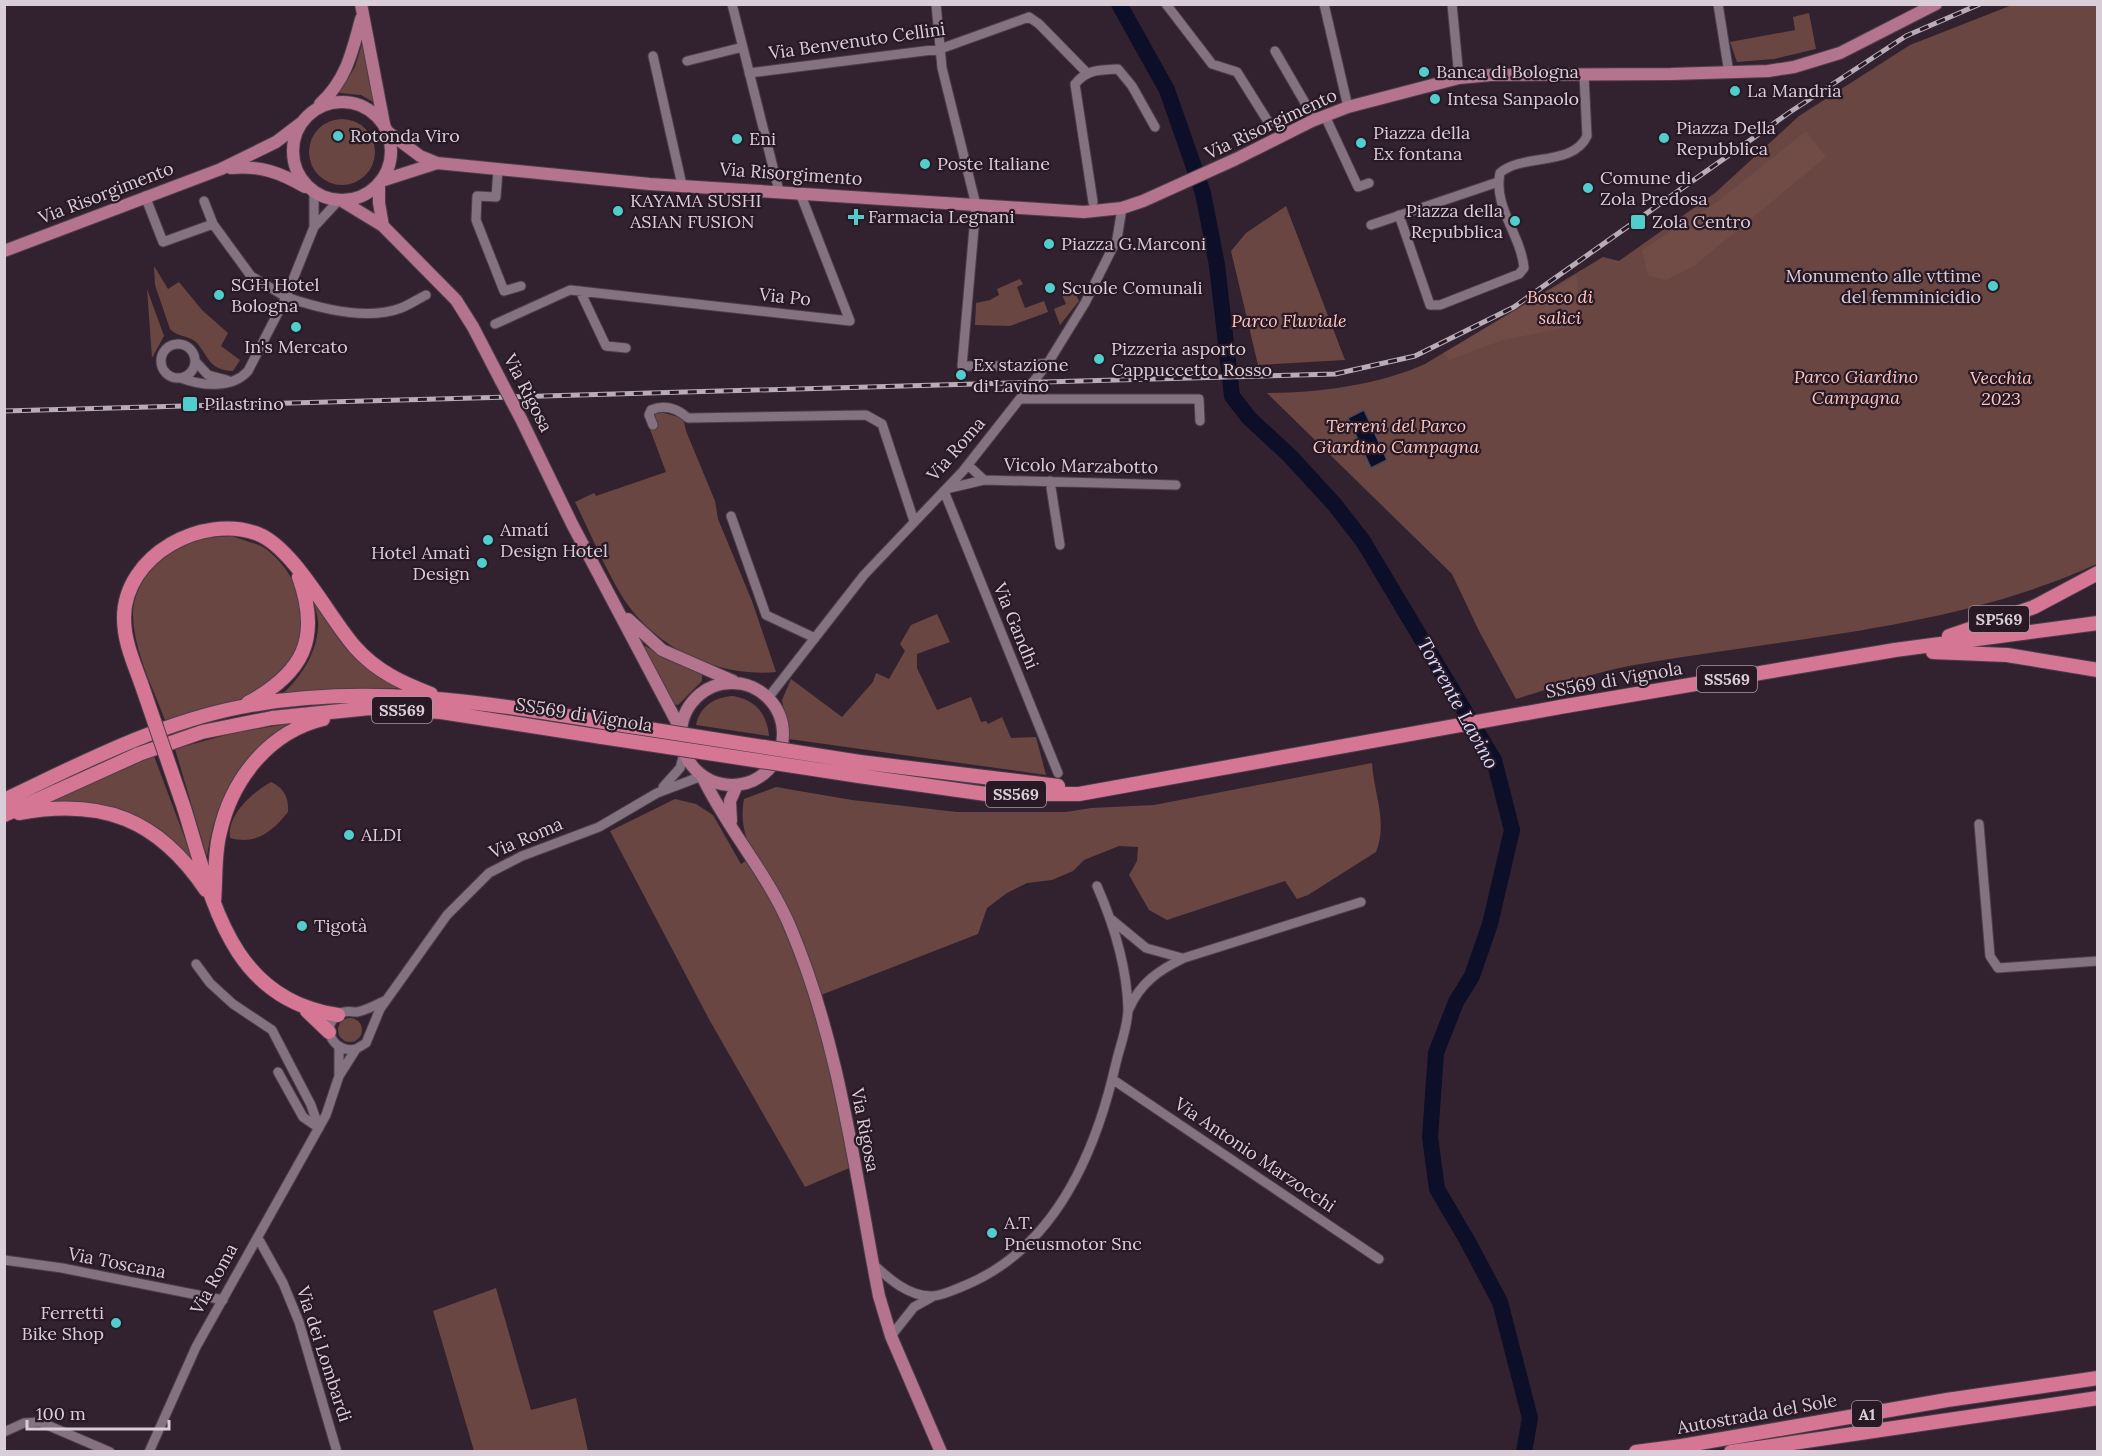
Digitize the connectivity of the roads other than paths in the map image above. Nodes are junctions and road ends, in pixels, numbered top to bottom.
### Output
1 (732, 4) edge
2 (936, 4) edge
3 (1166, 4) edge
4 (1324, 4) edge
5 (1452, 4) edge
6 (1718, 4) edge
7 (1936, 4) edge
8 (362, 10) edge
9 (743, 47) junction
10 (940, 49) junction
11 (1275, 51) dead end
12 (653, 56) dead end
13 (687, 62) dead end
14 (1087, 72) junction
15 (749, 73) junction
16 (1729, 73) junction
17 (1584, 75) junction
18 (1459, 78) junction
19 (1348, 107) junction
20 (314, 110) junction
21 (1320, 118) junction
22 (301, 123) junction
23 (1269, 123) tunnel mouth
24 (1155, 127) dead end
25 (386, 128) junction
26 (437, 163) junction
27 (221, 169) junction
28 (498, 170) junction
29 (380, 182) junction
30 (1498, 182) junction
31 (1369, 183) dead end
32 (682, 185) junction
33 (313, 191) junction
34 (779, 191) junction
35 (800, 192) junction
36 (145, 196) junction
37 (204, 201) dead end
38 (340, 201) junction
39 (1093, 202) dead end
40 (976, 205) junction
41 (1122, 208) junction
42 (1399, 215) junction
43 (213, 224) junction
44 (1371, 225) dead end
45 (383, 226) junction
46 (314, 227) junction
47 (4, 251) edge
48 (521, 286) dead end
49 (579, 291) junction
50 (426, 295) dead end
51 (286, 297) junction
52 (495, 324) dead end
53 (626, 348) dead end
54 (195, 361) junction
55 (1048, 363) junction
56 (1021, 366) junction
57 (181, 378) junction
58 (1033, 380) junction
59 (235, 381) junction
60 (1020, 399) junction
61 (1200, 422) dead end
62 (653, 425) dead end
63 (968, 465) junction
64 (984, 480) junction
65 (1050, 482) junction
66 (1176, 485) dead end
67 (945, 490) junction
68 (731, 516) dead end
69 (914, 522) junction
70 (1060, 545) dead end
71 (296, 569) junction
72 (2097, 573) edge
73 (610, 597) junction
74 (2097, 623) edge
75 (815, 638) junction
76 (1895, 650) junction
77 (2097, 670) edge
78 (741, 684) junction
79 (768, 698) junction
80 (444, 699) junction
81 (241, 707) junction
82 (370, 708) junction
83 (603, 730) junction
84 (681, 730) junction
85 (684, 754) junction
86 (1058, 772) dead end
87 (702, 776) junction
88 (737, 785) junction
89 (657, 793) junction
90 (4, 800) edge
91 (4, 815) edge
92 (1979, 824) dead end
93 (731, 825) junction
94 (1097, 886) dead end
95 (214, 902) junction
96 (1361, 902) dead end
97 (1112, 920) junction
98 (1184, 958) junction
99 (2097, 961) edge
100 (196, 964) dead end
101 (386, 999) junction
102 (302, 1008) junction
103 (356, 1012) junction
104 (1128, 1012) junction
105 (338, 1015) junction
106 (329, 1032) junction
107 (369, 1032) junction
108 (339, 1048) junction
109 (356, 1049) junction
110 (278, 1072) dead end
111 (339, 1076) junction
112 (1112, 1079) junction
113 (319, 1128) junction
114 (258, 1238) junction
115 (1379, 1259) dead end
116 (4, 1260) edge
117 (873, 1264) junction
118 (932, 1297) junction
119 (223, 1300) junction
120 (891, 1336) junction
121 (2097, 1378) edge
122 (2097, 1398) edge
123 (4, 1431) edge
124 (110, 1452) edge
125 (149, 1452) edge
126 (337, 1452) edge
127 (941, 1452) edge
128 (1636, 1452) edge
129 (1731, 1452) edge

1 - 9 street
2 - 10 street
3 - 23 street
4 - 19 street
5 - 18 street
6 - 16 street
7 - 16 main road, Via Risorgimento
8 - 20 main road
8 - 25 main road
9 - 13 street
9 - 15 street
10 - 14 street, Via Benvenuto Cellini
10 - 15 street, Via Benvenuto Cellini
10 - 40 street
11 - 21 street
12 - 32 street
14 - 24 street
14 - 39 street
15 - 34 street
16 - 17 main road, Via Risorgimento
17 - 18 main road, Via Risorgimento
17 - 30 street
18 - 19 main road, Via Risorgimento
19 - 21 main road, Via Risorgimento
20 - 22 main road
20 - 25 main road
21 - 31 street
21 - 41 main road, Via Risorgimento
22 - 27 main road, Via Risorgimento
22 - 33 main road
25 - 26 main road, Via Risorgimento
25 - 29 main road
26 - 28 main road, Via Risorgimento
26 - 29 main road, Via Risorgimento
27 - 33 main road, Via Risorgimento
27 - 36 main road, Via Risorgimento
28 - 32 main road, Via Risorgimento
28 - 48 street
29 - 38 main road
29 - 45 main road
30 - 42 street
30 - 42 street
32 - 34 main road, Via Risorgimento
33 - 38 main road
33 - 46 street
34 - 35 main road, Via Risorgimento
35 - 40 main road, Via Risorgimento
35 - 49 street, Via Po
36 - 43 street
36 - 47 main road, Via Risorgimento
37 - 43 street
38 - 45 main road, Via Rigosa
38 - 46 street
40 - 41 main road, Via Risorgimento
40 - 56 street
41 - 55 street, Via Roma
42 - 44 street
43 - 51 street
45 - 73 main road, Via Rigosa, bridge
46 - 51 street
49 - 52 street, Via Po
49 - 53 street
50 - 51 street
51 - 59 street
54 - 57 street
54 - 57 street
54 - 59 street
55 - 56 street
55 - 58 street, Via Roma
56 - 58 street
57 - 59 street
58 - 60 street, Via Roma
60 - 61 street
60 - 63 street, Via Roma
62 - 69 street, Via Roma
63 - 64 street, Vicolo Marzabotto
63 - 67 street, Via Roma
64 - 65 street, Vicolo Marzabotto
64 - 67 street, Vicolo Marzabotto
65 - 66 street, Vicolo Marzabotto
65 - 70 street
67 - 69 street, Via Roma
67 - 86 street, Via Gandhi
68 - 75 street
69 - 75 street, Via Roma
71 - 80 highway
71 - 81 highway
71 - 95 highway, bridge
72 - 76 highway, SP569
73 - 78 main road, Via Rigosa
73 - 84 main road, Via Rigosa
74 - 76 highway, SS569 di Vignola / SS569
75 - 79 street, Via Roma
76 - 77 highway, SP569
76 - 83 highway, SS569 di Vignola / SS569, bridge
78 - 79 main road
78 - 84 main road
79 - 88 main road
80 - 81 highway, SS569 di Vignola / SS569
80 - 83 highway, SS569 di Vignola / SS569
81 - 90 highway, SS569 di Vignola / SS569
82 - 83 highway, SS569 di Vignola / SS569
82 - 91 highway, SS569 di Vignola / SS569
82 - 95 highway
84 - 85 main road
85 - 87 main road
85 - 89 street, Via Roma
87 - 88 main road
87 - 89 street, Via Roma
87 - 93 main road, Via Rigosa
88 - 93 main road
89 - 101 street, Via Roma
91 - 95 highway
92 - 99 street
93 - 117 main road, Via Rigosa
94 - 97 street
95 - 102 highway
96 - 98 street
97 - 98 street
97 - 104 street
98 - 104 street
100 - 113 street
101 - 103 street
101 - 107 street, Via Roma
102 - 105 highway
102 - 106 highway
103 - 105 street
103 - 107 street
104 - 112 street
105 - 106 street
106 - 108 street
107 - 109 street, Via Roma
108 - 109 street
108 - 111 street, Via Roma
109 - 111 street, Via Roma
110 - 113 street
111 - 113 street, Via Roma
112 - 115 street, Via Antonio Marzocchi
112 - 118 street
113 - 114 street, Via Roma
114 - 119 street, Via Roma
114 - 126 street, Via dei Lombardi
116 - 119 street, Via Toscana
117 - 118 street
117 - 120 main road, Via Rigosa
118 - 120 street
119 - 125 street, Via Roma
120 - 127 main road, Via Rigosa
121 - 128 highway, Autostrada del Sole / A1
122 - 129 highway, Autostrada del Sole / A1
123 - 124 street

